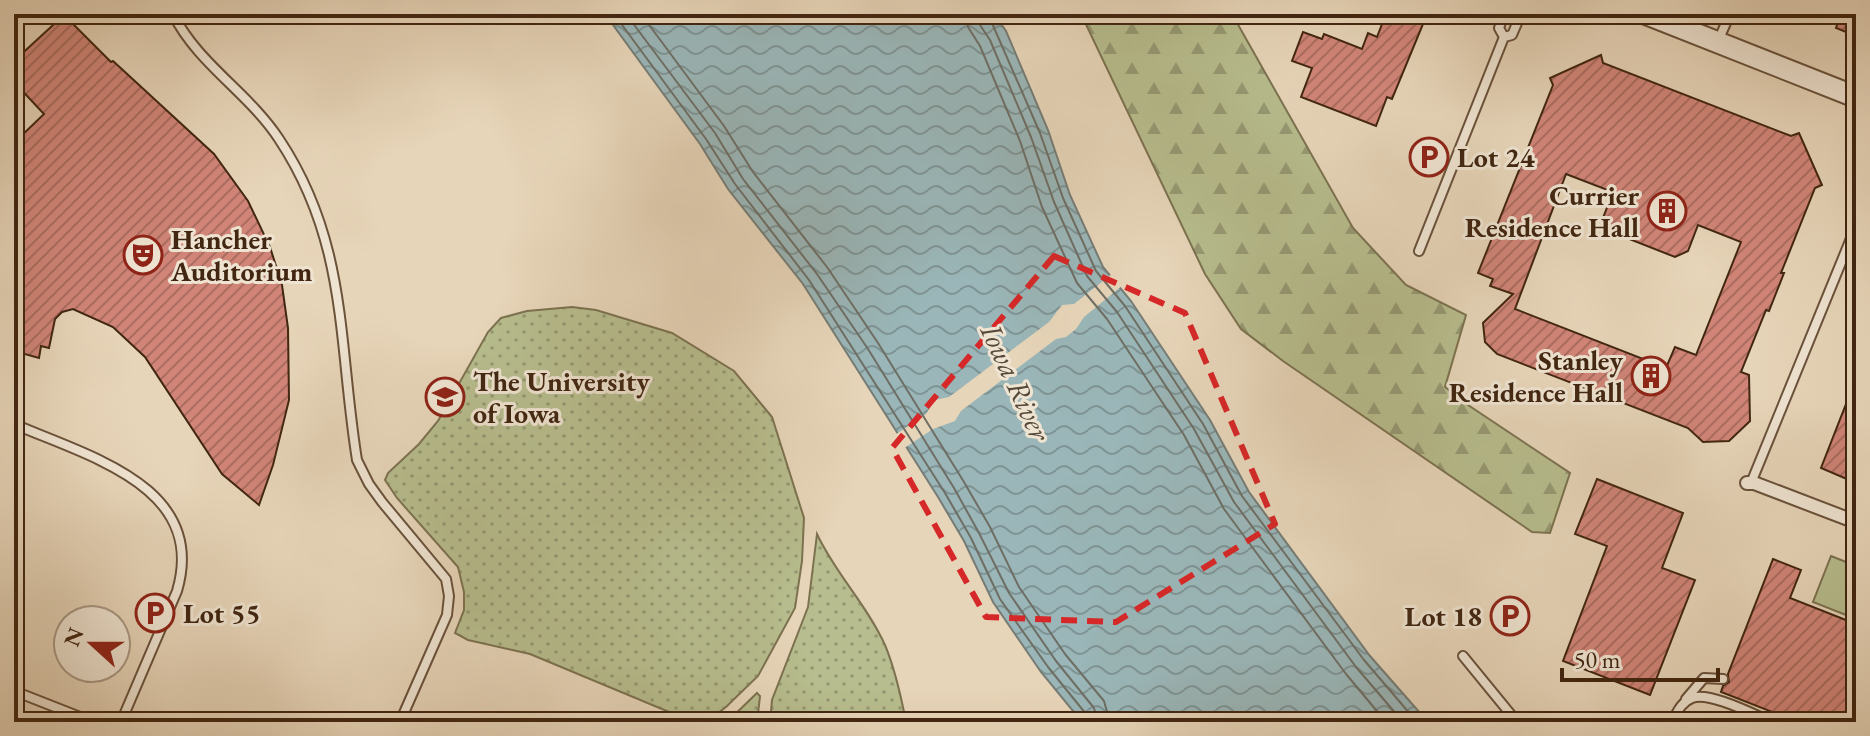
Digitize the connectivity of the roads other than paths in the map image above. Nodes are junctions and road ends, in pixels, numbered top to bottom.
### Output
1 (173, 14) edge
2 (1504, 14) edge
3 (1521, 14) edge
4 (1646, 14) edge
5 (1730, 14) edge
6 (1504, 37) junction
7 (1717, 42) junction
8 (1856, 97) edge
9 (1856, 226) edge
10 (1419, 251) dead end
11 (14, 424) edge
12 (1749, 483) joint
13 (1856, 522) edge
14 (1463, 656) dead end
15 (1723, 679) dead end
16 (14, 691) edge
17 (1681, 706) junction
18 (93, 722) edge
19 (121, 722) edge
20 (400, 722) edge
21 (1517, 722) edge
22 (1672, 722) edge
23 (1772, 722) edge

1 - 20 lane
2 - 6 lane
3 - 6 lane
4 - 7 street
5 - 7 lane
6 - 10 lane
7 - 8 street
9 - 12 lane
11 - 19 lane
12 - 13 street
14 - 21 lane
15 - 17 lane
16 - 18 lane
17 - 22 lane
17 - 23 lane

